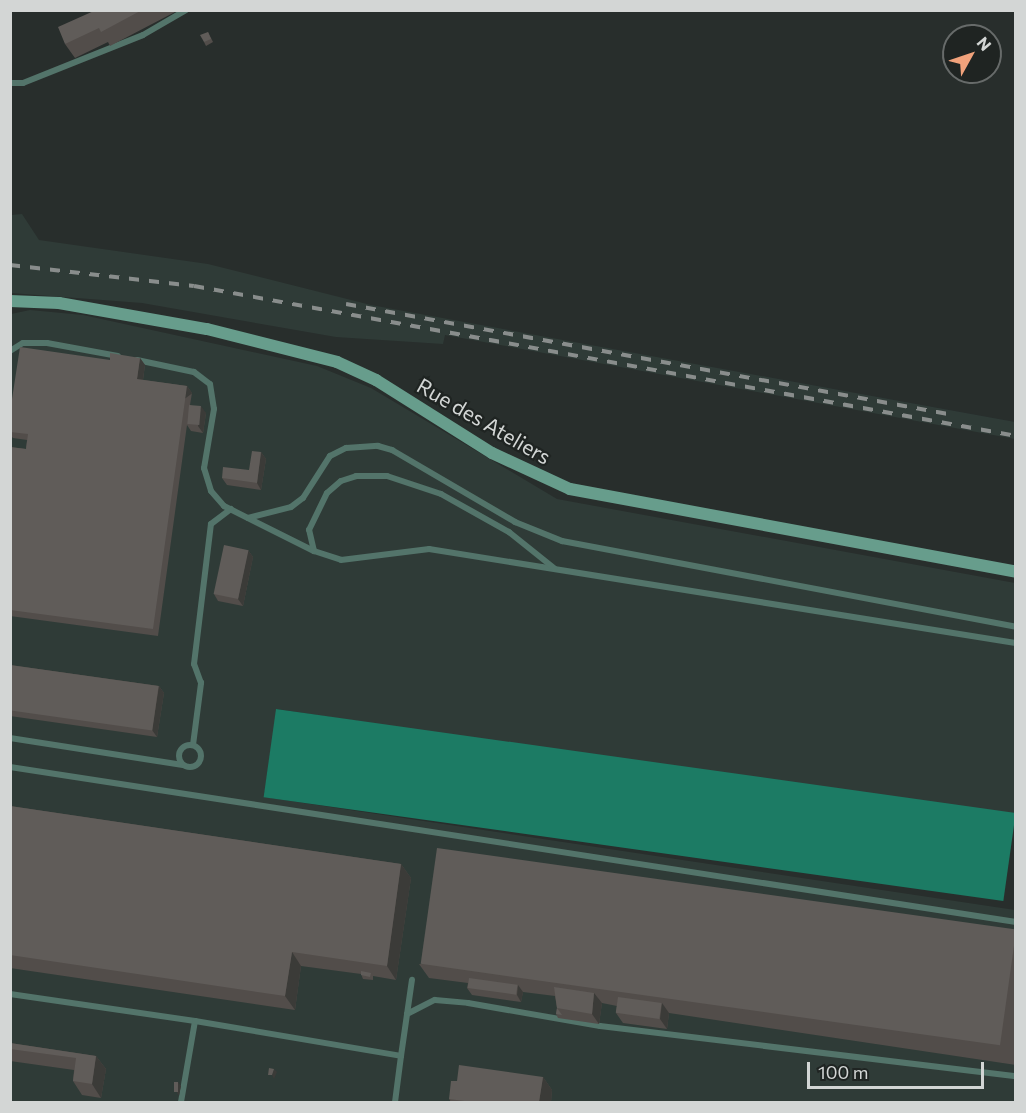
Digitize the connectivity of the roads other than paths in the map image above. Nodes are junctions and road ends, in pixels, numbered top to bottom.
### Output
1 (186, 10) edge
2 (10, 83) edge
3 (10, 301) edge
4 (10, 351) edge
5 (231, 509) junction
6 (247, 518) junction
7 (314, 551) junction
8 (555, 568) junction
9 (1016, 572) edge
10 (1016, 627) edge
11 (1016, 643) edge
12 (10, 738) edge
13 (193, 745) junction
14 (183, 765) junction
15 (10, 767) edge
16 (1016, 922) edge
17 (412, 980) dead end
18 (10, 994) edge
19 (407, 1014) junction
20 (195, 1021) junction
21 (400, 1056) junction
22 (1016, 1076) edge
23 (182, 1102) edge
24 (395, 1102) edge

1 - 2 lane
3 - 9 street, Rue des Ateliers
4 - 5 lane
5 - 6 lane
5 - 13 lane
6 - 7 lane
6 - 10 lane
7 - 8 lane
7 - 8 lane
8 - 11 lane
12 - 14 lane
13 - 14 lane
13 - 14 lane
15 - 16 lane
17 - 19 lane
18 - 20 lane
19 - 21 lane
19 - 22 lane
20 - 21 lane
20 - 23 lane
21 - 24 lane

